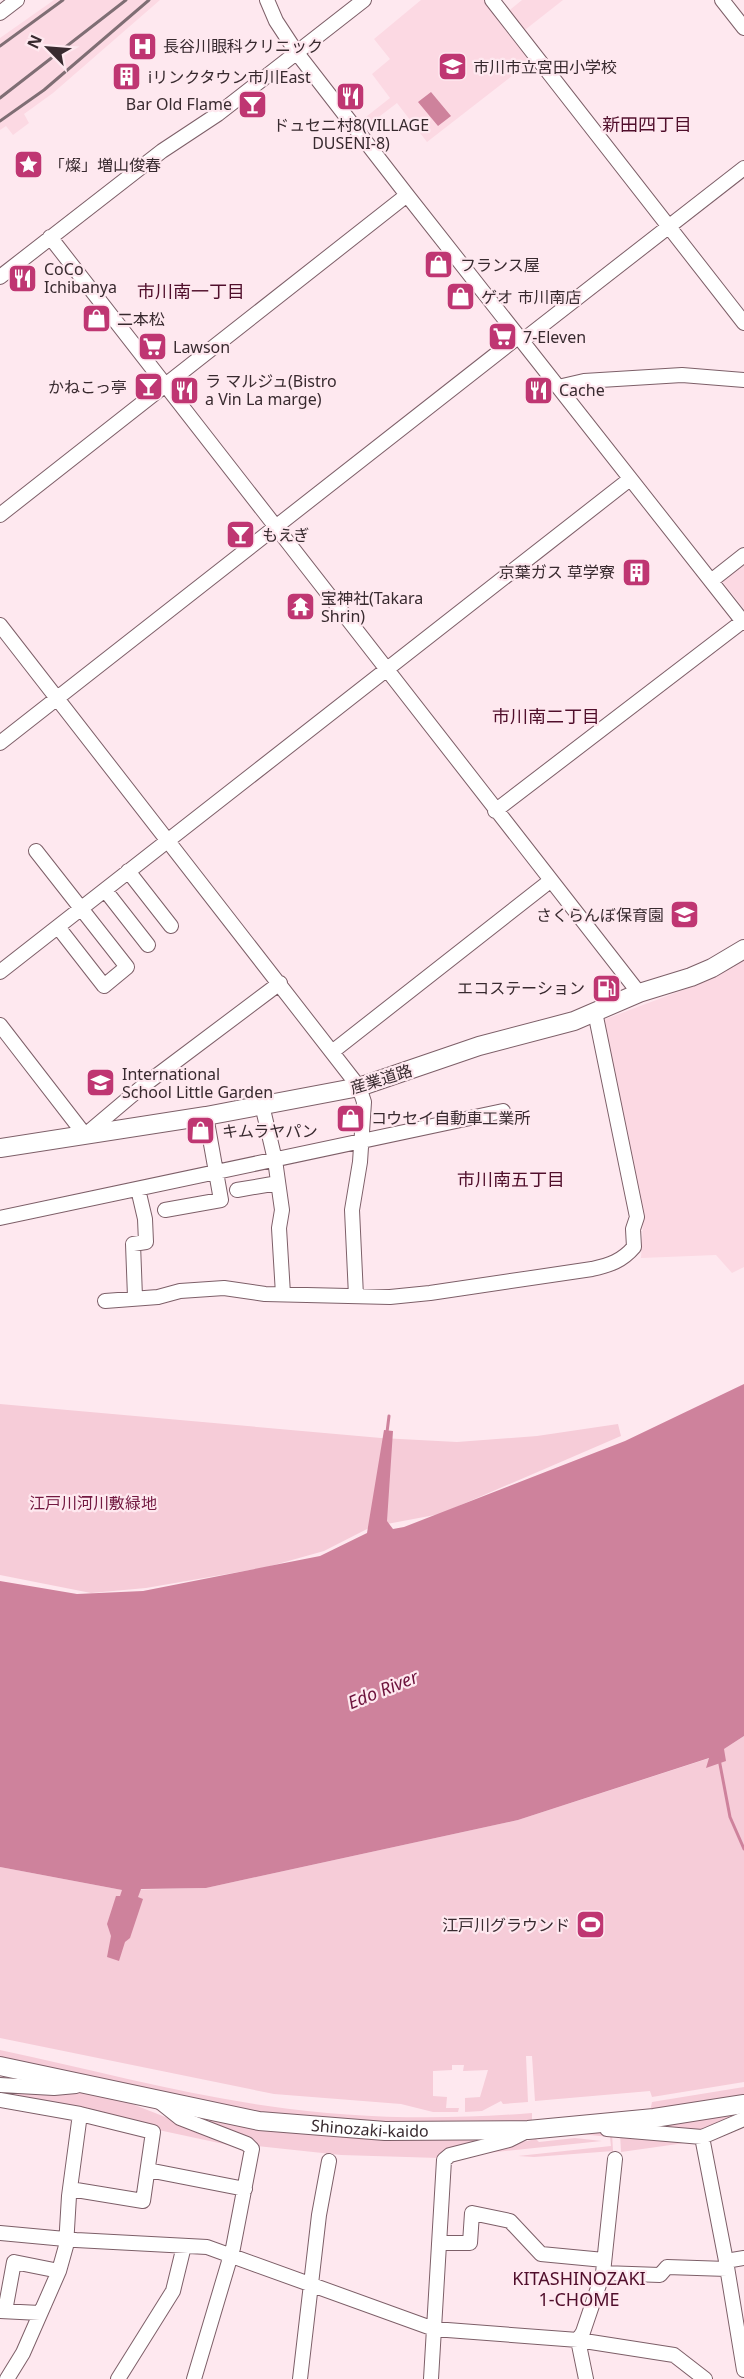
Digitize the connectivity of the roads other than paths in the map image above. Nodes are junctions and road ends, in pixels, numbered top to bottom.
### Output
1 (17, 0) edge
2 (267, 0) edge
3 (364, 0) edge
4 (492, 0) edge
5 (722, 0) edge
6 (0, 13) edge
7 (744, 28) edge
8 (297, 52) junction
9 (744, 168) edge
10 (407, 195) junction
11 (670, 226) junction
12 (50, 237) junction
13 (0, 276) edge
14 (744, 323) edge
15 (520, 339) junction
16 (744, 380) edge
17 (167, 386) junction
18 (558, 387) junction
19 (630, 479) junction
20 (0, 515) edge
21 (275, 527) junction
22 (744, 555) edge
23 (711, 581) junction
24 (743, 622) edge
25 (0, 625) edge
26 (386, 669) junction
27 (57, 699) junction
28 (0, 743) edge
29 (495, 811) junction
30 (168, 840) junction
31 (36, 851) dead end
32 (128, 872) junction
33 (550, 881) junction
34 (105, 890) junction
35 (81, 908) junction
36 (171, 926) dead end
37 (58, 927) junction
38 (148, 945) dead end
39 (744, 949) edge
40 (0, 972) edge
41 (280, 983) junction
42 (639, 993) junction
43 (595, 1012) junction
44 (0, 1025) edge
45 (332, 1052) junction
46 (359, 1087) junction
47 (262, 1105) junction
48 (502, 1111) dead end
49 (206, 1116) junction
50 (85, 1135) junction
51 (360, 1141) junction
52 (0, 1148) edge
53 (275, 1160) junction
54 (215, 1173) junction
55 (278, 1183) junction
56 (138, 1189) junction
57 (237, 1190) dead end
58 (165, 1210) dead end
59 (0, 1218) edge
60 (284, 1294) junction
61 (356, 1296) junction
62 (135, 1297) junction
63 (105, 1301) dead end
64 (0, 2066) edge
65 (85, 2084) junction
66 (0, 2085) edge
67 (0, 2100) edge
68 (158, 2100) junction
69 (744, 2104) edge
70 (80, 2114) junction
71 (744, 2120) edge
72 (592, 2124) junction
73 (528, 2130) junction
74 (702, 2136) junction
75 (615, 2159) dead end
76 (329, 2161) dead end
77 (148, 2170) junction
78 (70, 2189) junction
79 (245, 2189) junction
80 (0, 2233) edge
81 (65, 2238) junction
82 (439, 2243) junction
83 (184, 2246) junction
84 (231, 2255) junction
85 (744, 2258) edge
86 (727, 2265) junction
87 (603, 2266) junction
88 (59, 2271) junction
89 (312, 2285) junction
90 (2, 2311) edge
91 (40, 2313) junction
92 (434, 2329) junction
93 (578, 2340) junction
94 (744, 2370) edge
95 (6, 2373) edge
96 (118, 2379) edge
97 (194, 2379) edge
98 (300, 2379) edge
99 (431, 2379) edge
100 (586, 2379) edge
101 (705, 2379) edge

1 - 6 street
2 - 8 street
3 - 8 street
4 - 11 street
5 - 7 street
8 - 10 street
8 - 12 street
9 - 11 street
10 - 15 street
10 - 17 street
11 - 14 street
11 - 15 street
12 - 13 street
12 - 17 street
15 - 18 street
15 - 21 street
16 - 18 street
17 - 20 street
17 - 21 street
18 - 19 street
19 - 23 street
19 - 26 street
21 - 26 street
21 - 27 street
22 - 23 street
23 - 24 street
24 - 29 street
25 - 27 street
26 - 29 street
26 - 30 street
27 - 28 street
27 - 30 street
29 - 33 street
30 - 32 street
30 - 41 street
31 - 35 street
32 - 34 street
32 - 36 street
33 - 42 street
33 - 45 street
34 - 35 street
34 - 38 street
35 - 37 street
35 - 37 street
37 - 40 street
39 - 42 main road, 産業道路
41 - 45 street
41 - 50 street
42 - 43 main road, 産業道路
43 - 46 main road, 産業道路
43 - 61 street
44 - 50 street
45 - 46 street
46 - 47 main road, 産業道路
46 - 51 street
47 - 49 main road, 産業道路
47 - 53 street
48 - 51 street
49 - 50 main road, 産業道路
49 - 54 street
50 - 52 main road, 産業道路
51 - 53 street
51 - 61 street
53 - 54 street
53 - 55 street
54 - 56 street
54 - 58 street
55 - 57 street
55 - 60 street
56 - 59 street
56 - 62 street
60 - 61 street
60 - 62 street
62 - 63 street
64 - 65 main road, Shinozaki-kaido
65 - 66 street
65 - 68 main road, Shinozaki-kaido
67 - 70 street
68 - 73 main road, Shinozaki-kaido
68 - 79 street
69 - 72 main road, Shinozaki-kaido
70 - 77 street
70 - 78 street
71 - 74 street
72 - 73 main road, Shinozaki-kaido
72 - 74 street
73 - 82 street
74 - 86 street
75 - 87 street
76 - 89 street
77 - 78 street
77 - 79 street
78 - 81 street
79 - 84 street
80 - 81 street
81 - 83 street
81 - 88 street
82 - 87 street
82 - 92 street
83 - 84 street
83 - 96 street
84 - 89 street
84 - 97 street
85 - 86 street
86 - 87 street
86 - 94 street
87 - 93 street
88 - 90 street
88 - 91 street
89 - 92 street
89 - 98 street
90 - 91 street
91 - 95 street
92 - 93 street
92 - 99 street
93 - 100 street
93 - 101 street

